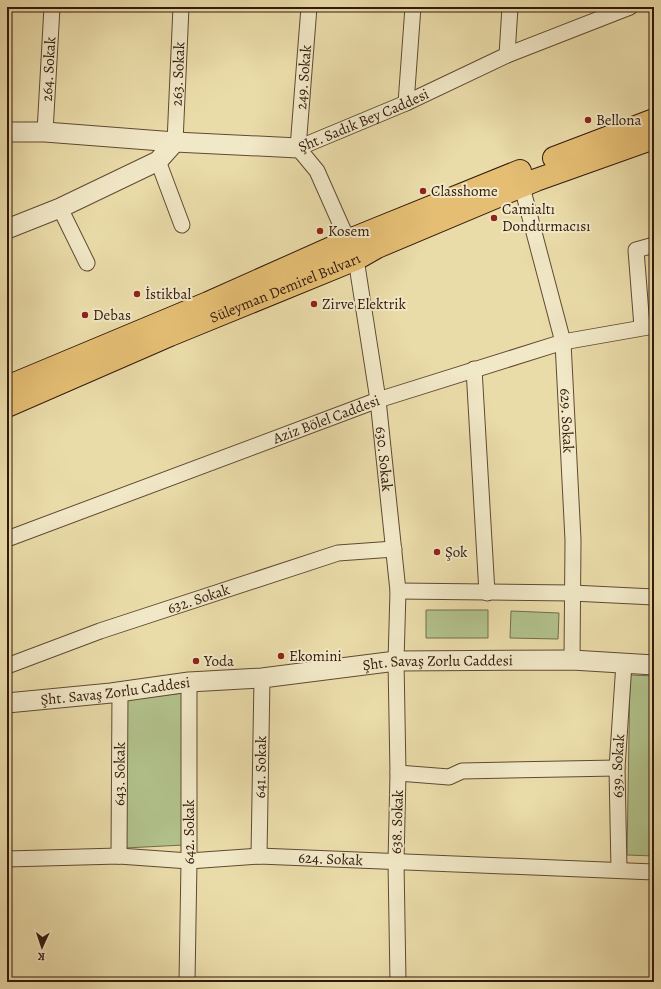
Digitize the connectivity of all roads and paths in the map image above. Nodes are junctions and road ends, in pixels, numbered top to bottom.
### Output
1 (52, 7) edge
2 (181, 7) edge
3 (309, 7) edge
4 (413, 7) edge
5 (510, 7) edge
6 (630, 7) edge
7 (507, 55) junction
8 (406, 102) junction
9 (654, 120) edge
10 (7, 132) edge
11 (45, 132) junction
12 (654, 138) edge
13 (175, 142) junction
14 (298, 148) junction
15 (158, 161) junction
16 (522, 187) junction
17 (60, 208) junction
18 (8, 225) edge
19 (182, 225) dead end
20 (654, 245) edge
21 (351, 250) junction
22 (87, 263) dead end
23 (648, 326) edge
24 (563, 342) junction
25 (474, 369) junction
26 (7, 387) edge
27 (378, 400) junction
28 (7, 406) edge
29 (7, 539) edge
30 (394, 549) junction
31 (398, 591) junction
32 (487, 593) junction
33 (572, 593) junction
34 (654, 597) edge
35 (572, 660) junction
36 (396, 661) junction
37 (624, 662) junction
38 (654, 665) edge
39 (7, 666) edge
40 (262, 678) junction
41 (189, 682) junction
42 (120, 692) junction
43 (7, 703) edge
44 (617, 768) junction
45 (398, 773) junction
46 (120, 856) junction
47 (258, 856) junction
48 (7, 859) edge
49 (189, 861) junction
50 (396, 862) junction
51 (619, 870) junction
52 (654, 872) edge
53 (187, 982) edge
54 (399, 982) edge

1 - 11 street, 264. Sokak
2 - 13 street, 263. Sokak
3 - 14 street, 249. Sokak
4 - 8 street
5 - 7 street
6 - 7 street, Şht. Sadık Bey Caddesi
7 - 8 street, Şht. Sadık Bey Caddesi
8 - 14 street, Şht. Sadık Bey Caddesi
9 - 21 main road, Süleyman Demirel Bulvarı
10 - 11 street, Şht. Sadık Bey Caddesi
11 - 13 street, Şht. Sadık Bey Caddesi
12 - 16 main road, Süleyman Demirel Bulvarı
13 - 14 street, Şht. Sadık Bey Caddesi
13 - 15 street
14 - 21 street, 630. Sokak
15 - 17 street
15 - 19 street
16 - 21 main road, Süleyman Demirel Bulvarı
16 - 24 street, 629. Sokak
17 - 18 street
17 - 22 street
20 - 23 street
21 - 26 main road, Süleyman Demirel Bulvarı
21 - 27 street, 630. Sokak
21 - 28 main road, Süleyman Demirel Bulvarı
23 - 24 street, Aziz Bölel Caddesi
24 - 25 street, Aziz Bölel Caddesi
24 - 33 street, 629. Sokak
25 - 27 street, Aziz Bölel Caddesi
25 - 32 street
27 - 29 street, Aziz Bölel Caddesi
27 - 30 street, 630. Sokak
30 - 31 street, 630. Sokak
30 - 39 street, 632. Sokak
31 - 32 street
31 - 36 street, 630. Sokak
32 - 33 street
33 - 34 street
33 - 35 street, 629. Sokak
35 - 36 street, Şht. Savaş Zorlu Caddesi
35 - 37 street, Şht. Savaş Zorlu Caddesi
36 - 40 street, Şht. Savaş Zorlu Caddesi
36 - 45 street, 638. Sokak
37 - 38 street, Şht. Savaş Zorlu Caddesi
37 - 44 street, 639. Sokak
40 - 41 street, Şht. Savaş Zorlu Caddesi
40 - 47 street, 641. Sokak
41 - 42 street, Şht. Savaş Zorlu Caddesi
41 - 49 street, 642. Sokak
42 - 43 street, Şht. Savaş Zorlu Caddesi
42 - 46 street, 643. Sokak
44 - 45 street
44 - 51 street, 639. Sokak
45 - 50 street, 638. Sokak
46 - 48 street, 624. Sokak
46 - 49 street, 624. Sokak
47 - 49 street, 624. Sokak
47 - 50 street, 624. Sokak
49 - 53 street, 642. Sokak
50 - 51 street, 624. Sokak
50 - 54 street, 638. Sokak
51 - 52 street, 624. Sokak

